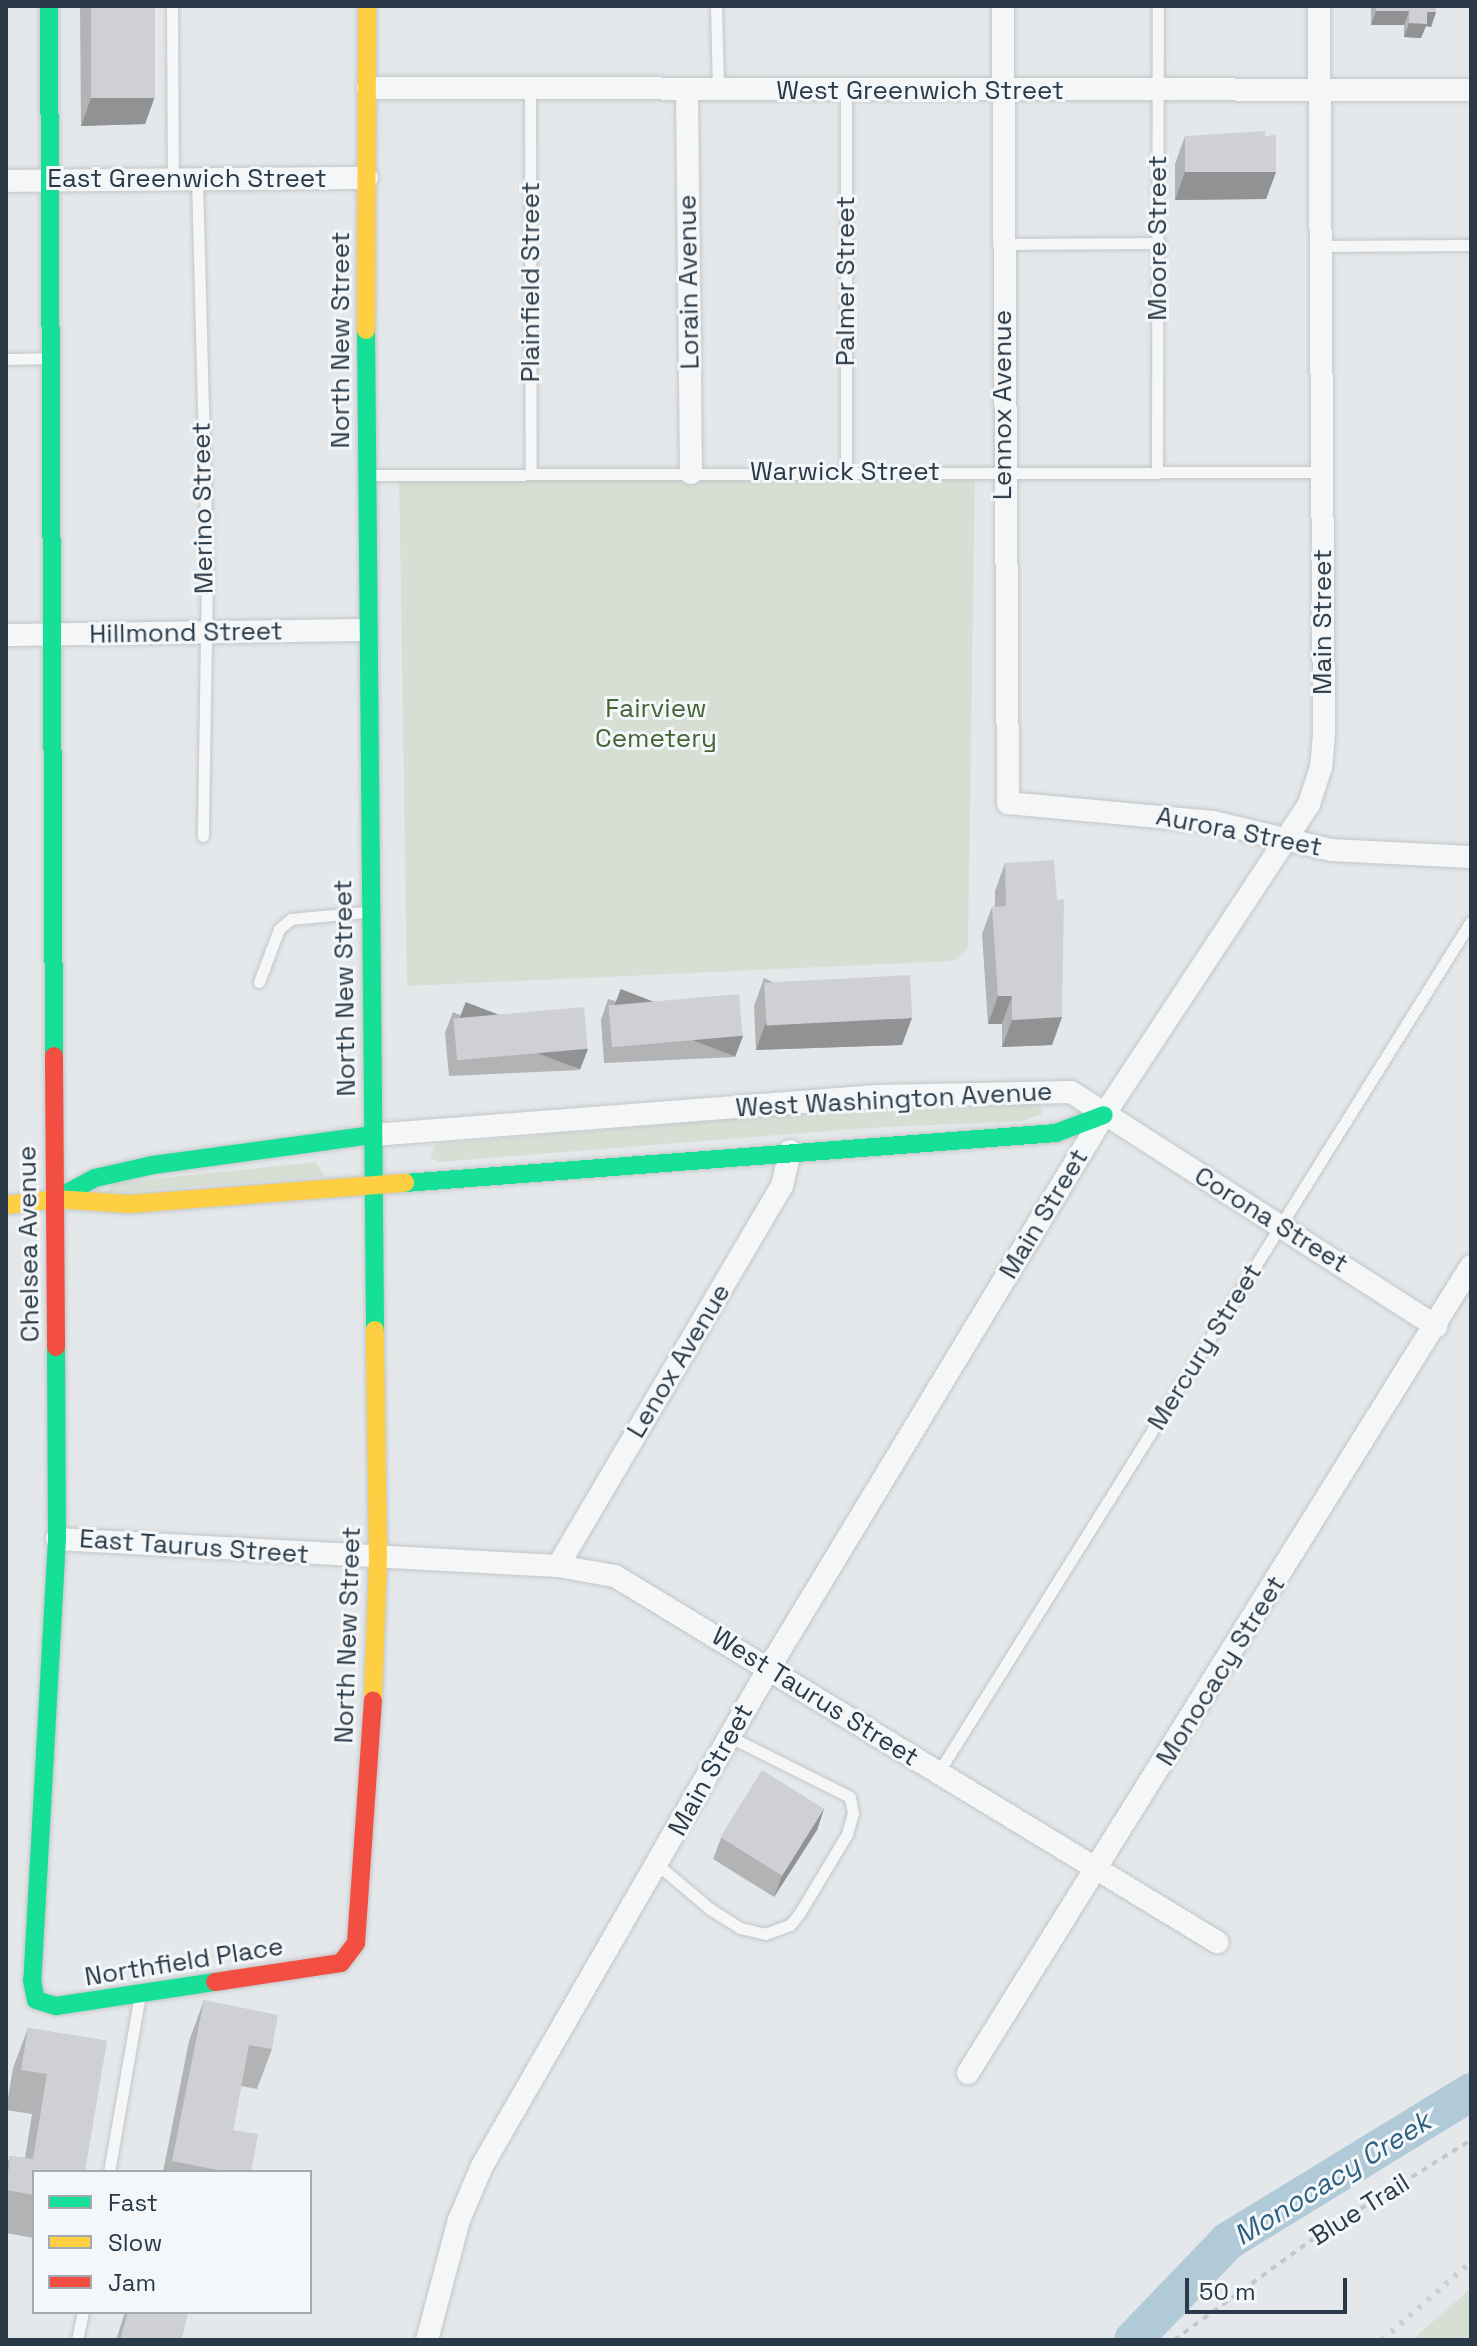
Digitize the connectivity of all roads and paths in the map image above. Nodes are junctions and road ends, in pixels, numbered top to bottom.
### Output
1 (49, 6) edge
2 (172, 6) edge
3 (367, 6) edge
4 (716, 6) edge
5 (1003, 6) edge
6 (1158, 6) edge
7 (1319, 6) edge
8 (368, 88) junction
9 (1318, 89) junction
10 (530, 90) junction
11 (1471, 90) edge
12 (846, 91) junction
13 (1004, 91) junction
14 (1158, 91) junction
15 (687, 92) junction
16 (718, 92) junction
17 (367, 178) junction
18 (173, 179) junction
19 (197, 179) junction
20 (47, 180) junction
21 (6, 181) edge
22 (1159, 243) junction
23 (1004, 244) junction
24 (1471, 245) edge
25 (1320, 246) junction
26 (49, 358) junction
27 (6, 359) edge
28 (1157, 470) junction
29 (846, 471) junction
30 (1003, 471) junction
31 (1323, 472) junction
32 (691, 473) junction
33 (531, 474) junction
34 (367, 475) junction
35 (366, 630) junction
36 (204, 631) junction
37 (6, 635) edge
38 (53, 636) junction
39 (1008, 803) joint
40 (203, 836) dead end
41 (1284, 836) junction
42 (1471, 857) edge
43 (370, 912) junction
44 (1471, 921) edge
45 (259, 982) dead end
46 (1104, 1115) junction
47 (373, 1135) junction
48 (790, 1151) junction
49 (373, 1184) junction
50 (56, 1199) junction
51 (6, 1205) edge
52 (1282, 1226) junction
53 (1471, 1266) edge
54 (1436, 1326) junction
55 (57, 1539) junction
56 (378, 1559) junction
57 (558, 1566) junction
58 (769, 1668) junction
59 (730, 1737) junction
60 (938, 1773) junction
61 (658, 1865) junction
62 (1097, 1869) junction
63 (1217, 1942) dead end
64 (341, 1963) joint
65 (140, 1995) junction
66 (36, 2000) joint
67 (968, 2073) dead end
68 (1471, 2140) edge
69 (109, 2170) edge
70 (83, 2314) edge
71 (77, 2340) edge
72 (427, 2340) edge
73 (1174, 2340) edge

1 - 20 street, Chelsea Avenue
2 - 18 lane
3 - 8 street, North New Street
4 - 16 lane
5 - 13 street, Lennox Avenue
6 - 14 lane, Moore Street
7 - 9 street, Main Street
8 - 10 street, West Greenwich Street
8 - 17 street, North New Street
9 - 11 street, West Greenwich Street
9 - 14 street, West Greenwich Street
9 - 25 street, Main Street
10 - 15 street, West Greenwich Street
10 - 33 lane, Plainfield Street
12 - 13 street, West Greenwich Street
12 - 16 street, West Greenwich Street
12 - 29 lane, Palmer Street
13 - 14 street, West Greenwich Street
13 - 23 street, Lennox Avenue
14 - 22 lane, Moore Street
15 - 16 street, West Greenwich Street
15 - 32 street, Lorain Avenue
17 - 19 street, East Greenwich Street
17 - 34 street, North New Street
18 - 19 street, East Greenwich Street
18 - 20 street, East Greenwich Street
19 - 36 lane, Merino Street
20 - 21 street, East Greenwich Street
20 - 26 street, Chelsea Avenue
22 - 23 lane
22 - 28 lane, Moore Street
23 - 30 street, Lennox Avenue
24 - 25 lane
25 - 31 street, Main Street
26 - 27 lane
26 - 38 street, Chelsea Avenue
28 - 30 lane, Warwick Street
28 - 31 lane, Warwick Street
29 - 30 lane, Warwick Street
29 - 32 lane, Warwick Street
30 - 39 street, Lennox Avenue
31 - 41 street, Main Street
32 - 33 lane, Warwick Street
33 - 34 lane, Warwick Street
34 - 35 street, North New Street
35 - 36 street, Hillmond Street
35 - 43 street, North New Street
36 - 38 street, Hillmond Street
36 - 40 lane, Merino Street
37 - 38 street, Hillmond Street
38 - 50 street, Chelsea Avenue
39 - 41 street, Aurora Street
41 - 42 street, Aurora Street
41 - 46 street, Main Street
43 - 45 lane
43 - 47 street, North New Street
44 - 52 lane, Mercury Street
46 - 47 street, West Washington Avenue
46 - 48 street, West Washington Avenue
46 - 52 street, Corona Street
46 - 58 street, Main Street
47 - 49 street, North New Street
47 - 50 street
48 - 49 street, West Washington Avenue
48 - 57 street, Lenox Avenue
49 - 50 street, West Washington Avenue
49 - 56 street, North New Street
50 - 51 street
50 - 55 street, Chelsea Avenue
52 - 54 street, Corona Street
52 - 60 lane, Mercury Street
53 - 54 street, Monocacy Street
54 - 62 street, Monocacy Street
55 - 56 street, East Taurus Street
55 - 66 street, Chelsea Avenue
56 - 57 street, West Taurus Street
56 - 64 street, North New Street
57 - 58 street, West Taurus Street
58 - 59 street, Main Street
58 - 60 street, West Taurus Street
59 - 61 street, Main Street
59 - 61 lane
60 - 62 street, West Taurus Street
61 - 72 street, Main Street
62 - 63 street, West Taurus Street
62 - 67 street, Monocacy Street
64 - 65 street, Northfield Place
65 - 66 street, Northfield Place
65 - 69 lane
68 - 73 path, Blue Trail
70 - 71 lane

